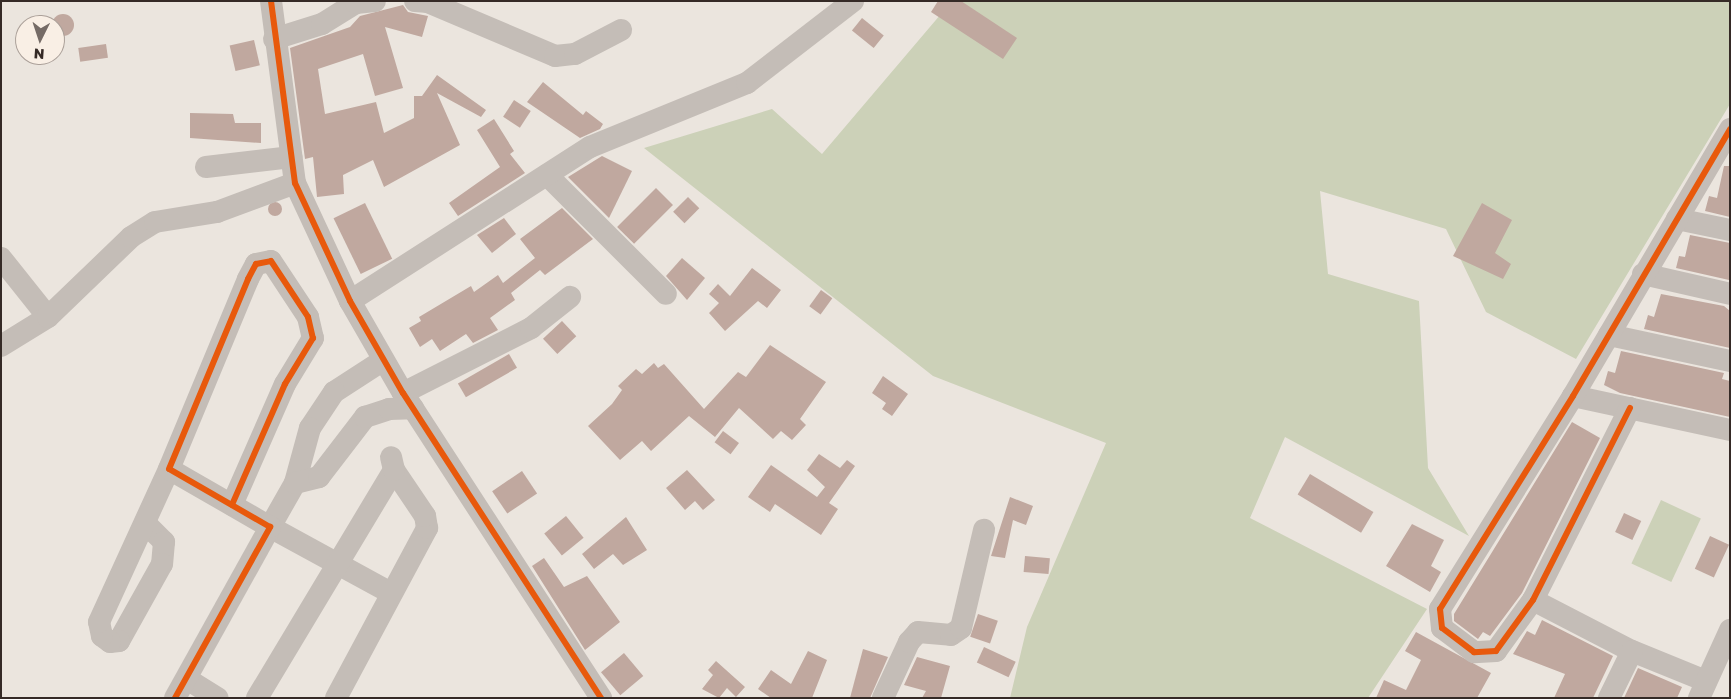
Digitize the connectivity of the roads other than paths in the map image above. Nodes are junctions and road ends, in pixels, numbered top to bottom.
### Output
1 (271, 1) edge
2 (375, 1) edge
3 (415, 1) edge
4 (853, 1) edge
5 (621, 30) dead end
6 (274, 39) junction
7 (1730, 129) edge
8 (291, 157) junction
9 (1722, 157) edge
10 (206, 167) dead end
11 (547, 175) junction
12 (295, 183) junction
13 (1677, 218) junction
14 (1730, 230) edge
15 (1, 258) edge
16 (1643, 274) junction
17 (666, 294) dead end
18 (1730, 294) edge
19 (570, 297) dead end
20 (350, 302) junction
21 (48, 317) junction
22 (1609, 335) junction
23 (1, 346) edge
24 (382, 361) junction
25 (1730, 361) edge
26 (1573, 396) junction
27 (408, 400) junction
28 (1630, 408) junction
29 (1730, 430) edge
30 (169, 469) junction
31 (295, 483) junction
32 (232, 505) junction
33 (145, 523) dead end
34 (270, 527) junction
35 (984, 530) dead end
36 (335, 563) junction
37 (391, 593) junction
38 (1533, 600) junction
39 (1730, 630) edge
40 (1632, 651) junction
41 (181, 688) edge
42 (1703, 689) edge
43 (217, 698) edge
44 (257, 698) edge
45 (336, 698) edge
46 (601, 698) edge
47 (883, 698) edge
48 (1609, 698) edge

1 - 6 street
2 - 6 street
3 - 5 street
4 - 11 street
6 - 8 street
7 - 9 street
8 - 10 street
8 - 12 street
9 - 13 street
11 - 17 street
11 - 20 street
12 - 20 street
12 - 21 street
13 - 14 street
13 - 16 street
15 - 21 street
16 - 18 street
16 - 22 street
19 - 27 street
20 - 24 street
21 - 23 street
22 - 25 street
22 - 26 street
24 - 27 street
24 - 31 street
26 - 28 street
26 - 38 street
27 - 31 street
27 - 46 street
28 - 29 street
28 - 38 street
30 - 32 street
30 - 32 street
30 - 33 street
31 - 34 street
32 - 34 street
34 - 36 street
34 - 41 street
35 - 47 street
36 - 37 street
36 - 37 street
36 - 44 street
37 - 45 street
38 - 40 street
39 - 42 street
40 - 42 street
40 - 48 street
41 - 43 street

